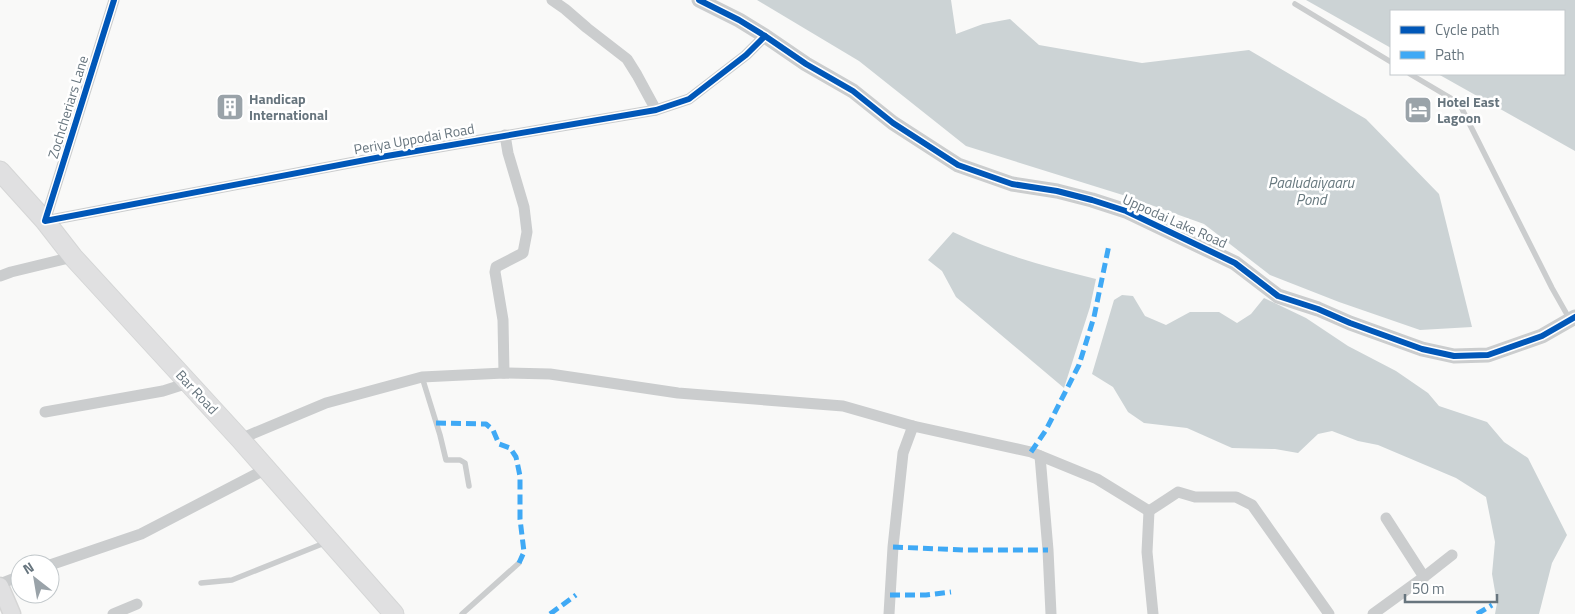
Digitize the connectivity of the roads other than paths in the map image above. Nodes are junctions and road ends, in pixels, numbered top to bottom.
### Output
1 (114, 0) edge
2 (552, 0) edge
3 (699, 0) edge
4 (1296, 4) dead end
5 (765, 36) junction
6 (1390, 61) edge
7 (1412, 75) edge
8 (656, 110) junction
9 (505, 135) junction
10 (0, 171) edge
11 (46, 221) junction
12 (73, 257) junction
13 (0, 276) edge
14 (1573, 318) edge
15 (504, 373) junction
16 (422, 378) junction
17 (188, 382) junction
18 (45, 412) dead end
19 (913, 426) junction
20 (240, 439) junction
21 (1040, 456) junction
22 (266, 469) junction
23 (469, 486) dead end
24 (1149, 510) junction
25 (1386, 518) dead end
26 (329, 541) junction
27 (1452, 555) dead end
28 (60, 562) edge
29 (519, 564) dead end
30 (1424, 577) junction
31 (201, 583) dead end
32 (1, 592) edge
33 (137, 604) dead end
34 (12, 614) edge
35 (113, 614) edge
36 (394, 614) edge
37 (462, 614) edge
38 (890, 614) edge
39 (1051, 614) edge
40 (1153, 614) edge
41 (1328, 614) edge
42 (1372, 614) edge

1 - 11 street, Zochcheriars Lane
2 - 8 street
3 - 5 street, Uppodai Lake Road
4 - 6 lane
5 - 8 street, Periya Uppodai Road
5 - 14 street, Uppodai Lake Road
7 - 14 lane
8 - 9 street, Periya Uppodai Road
9 - 11 street, Periya Uppodai Road
9 - 15 street
10 - 11 main road, Bar Road
11 - 12 main road, Bar Road
12 - 13 street
12 - 17 main road, Bar Road
15 - 16 street
15 - 19 street
16 - 20 street
16 - 23 lane
17 - 18 street
17 - 20 main road, Bar Road
19 - 21 street
19 - 38 street
20 - 22 main road, Bar Road
21 - 24 street
21 - 39 street
22 - 26 main road, Bar Road
22 - 28 street
24 - 40 street
24 - 41 street
25 - 30 street
26 - 31 lane
26 - 36 main road, Bar Road
27 - 30 street
29 - 37 lane
30 - 42 street
32 - 34 main road
33 - 35 street

